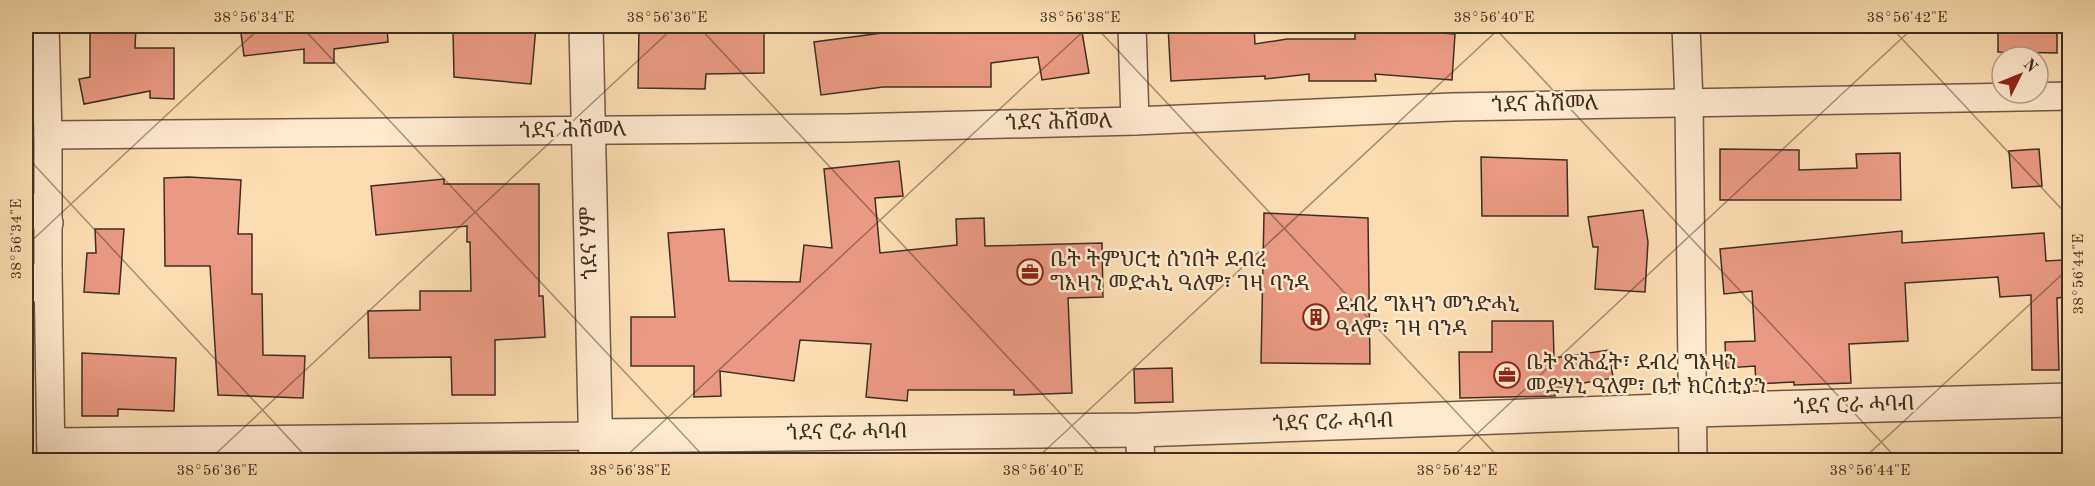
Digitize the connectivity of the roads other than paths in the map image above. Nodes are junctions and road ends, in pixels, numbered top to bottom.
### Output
1 (45, 26) edge
2 (586, 26) edge
3 (1132, 26) edge
4 (1686, 26) edge
5 (2070, 96) edge
6 (1689, 103) junction
7 (1136, 121) junction
8 (587, 131) junction
9 (48, 135) junction
10 (26, 204) edge
11 (49, 223) junction
12 (48, 270) junction
13 (26, 291) edge
14 (2070, 399) edge
15 (1692, 410) junction
16 (1140, 445) edge
17 (596, 448) edge
18 (51, 451) edge
19 (1693, 460) edge

1 - 9 street
2 - 8 street, ጎደና ሃም
3 - 7 street
4 - 6 street
5 - 6 street, ጎደና ሕሽመለ
6 - 7 street, ጎደና ሕሽመለ
6 - 15 street
7 - 8 street, ጎደና ሕሽመለ
8 - 9 street, ጎደና ሕሽመለ
8 - 17 street, ጎደና ሃም
9 - 11 street
10 - 11 street
11 - 12 street
12 - 13 street
12 - 18 street
14 - 15 street, ጎደና ሮራ ሓባብ
15 - 16 street, ጎደና ሮራ ሓባብ
15 - 19 street
16 - 17 street, ጎደና ሮራ ሓባብ
17 - 18 street

